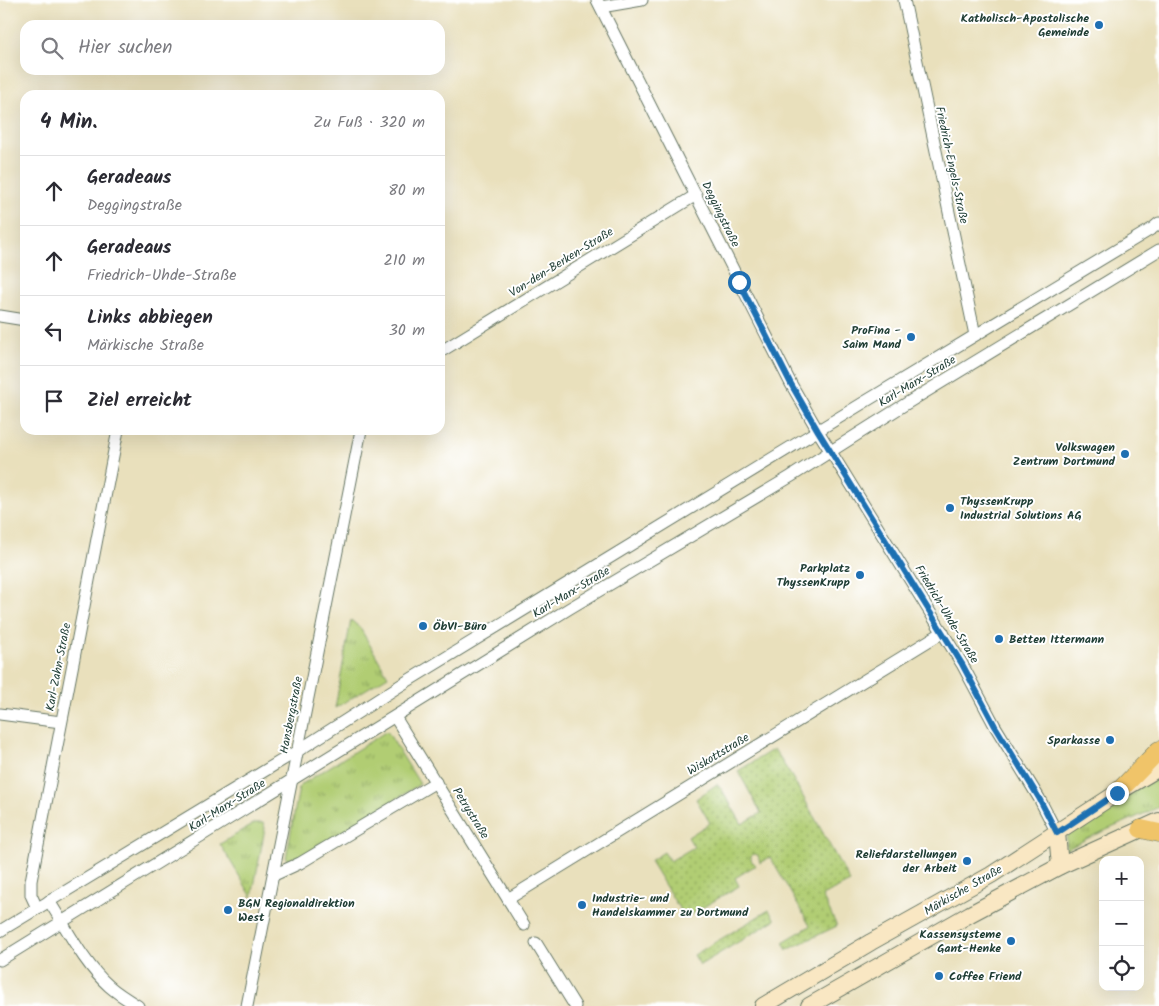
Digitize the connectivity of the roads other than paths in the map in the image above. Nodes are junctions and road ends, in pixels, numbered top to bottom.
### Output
1 (642, 0) edge
2 (904, 0) edge
3 (599, 4) edge
4 (696, 196) junction
5 (1159, 223) edge
6 (1159, 250) edge
7 (0, 316) edge
8 (20, 319) edge
9 (975, 335) junction
10 (445, 349) edge
11 (117, 435) edge
12 (360, 435) edge
13 (820, 435) junction
14 (830, 451) junction
15 (943, 632) junction
16 (0, 714) edge
17 (394, 717) junction
18 (61, 722) junction
19 (299, 750) junction
20 (1159, 750) edge
21 (1159, 768) edge
22 (292, 780) junction
23 (436, 782) junction
24 (1117, 793) junction
25 (1159, 820) edge
26 (1141, 829) junction
27 (1057, 833) junction
28 (1159, 833) edge
29 (1060, 866) junction
30 (274, 875) junction
31 (508, 899) junction
32 (49, 901) junction
33 (37, 908) junction
34 (62, 922) junction
35 (524, 925) dead end
36 (0, 931) edge
37 (536, 943) dead end
38 (0, 960) edge
39 (770, 1004) edge
40 (138, 1006) edge
41 (247, 1006) edge
42 (575, 1006) edge
43 (809, 1006) edge

1 - 3 street
2 - 9 street, Friedrich-Engels-Straße
3 - 4 street, Deggingstraße
4 - 10 street, Von-den-Berken-Straße
4 - 13 street, Deggingstraße
5 - 9 street, Karl-Marx-Straße
6 - 14 street, Karl-Marx-Straße
7 - 8 street
9 - 13 street, Karl-Marx-Straße
11 - 18 street, Karl-Zahn-Straße
12 - 19 street, Hansbergstraße
13 - 14 street, Friedrich-Uhde-Straße
13 - 19 street, Karl-Marx-Straße
14 - 15 street, Friedrich-Uhde-Straße
14 - 17 street, Karl-Marx-Straße
15 - 27 street, Friedrich-Uhde-Straße
15 - 31 street, Wiskottstraße
16 - 18 street
17 - 22 street, Karl-Marx-Straße
17 - 23 street, Petrystraße
18 - 33 street, Karl-Zahn-Straße
19 - 22 street, Hansbergstraße
19 - 32 street, Karl-Marx-Straße
20 - 24 main road
21 - 24 main road, Märkische Straße
22 - 30 street, Hansbergstraße
22 - 34 street, Karl-Marx-Straße
23 - 30 street
23 - 31 street, Petrystraße
24 - 27 main road, Märkische Straße
25 - 26 main road, Märkische Straße
26 - 28 main road
26 - 29 main road, Märkische Straße
27 - 29 main road
27 - 39 main road, Märkische Straße
29 - 43 main road, Märkische Straße
30 - 41 street, Hansbergstraße
31 - 35 street, Petrystraße
32 - 33 street, Karl-Marx-Straße
32 - 34 street
33 - 36 street, Karl-Marx-Straße
34 - 38 street, Karl-Marx-Straße
34 - 40 street
37 - 42 street

